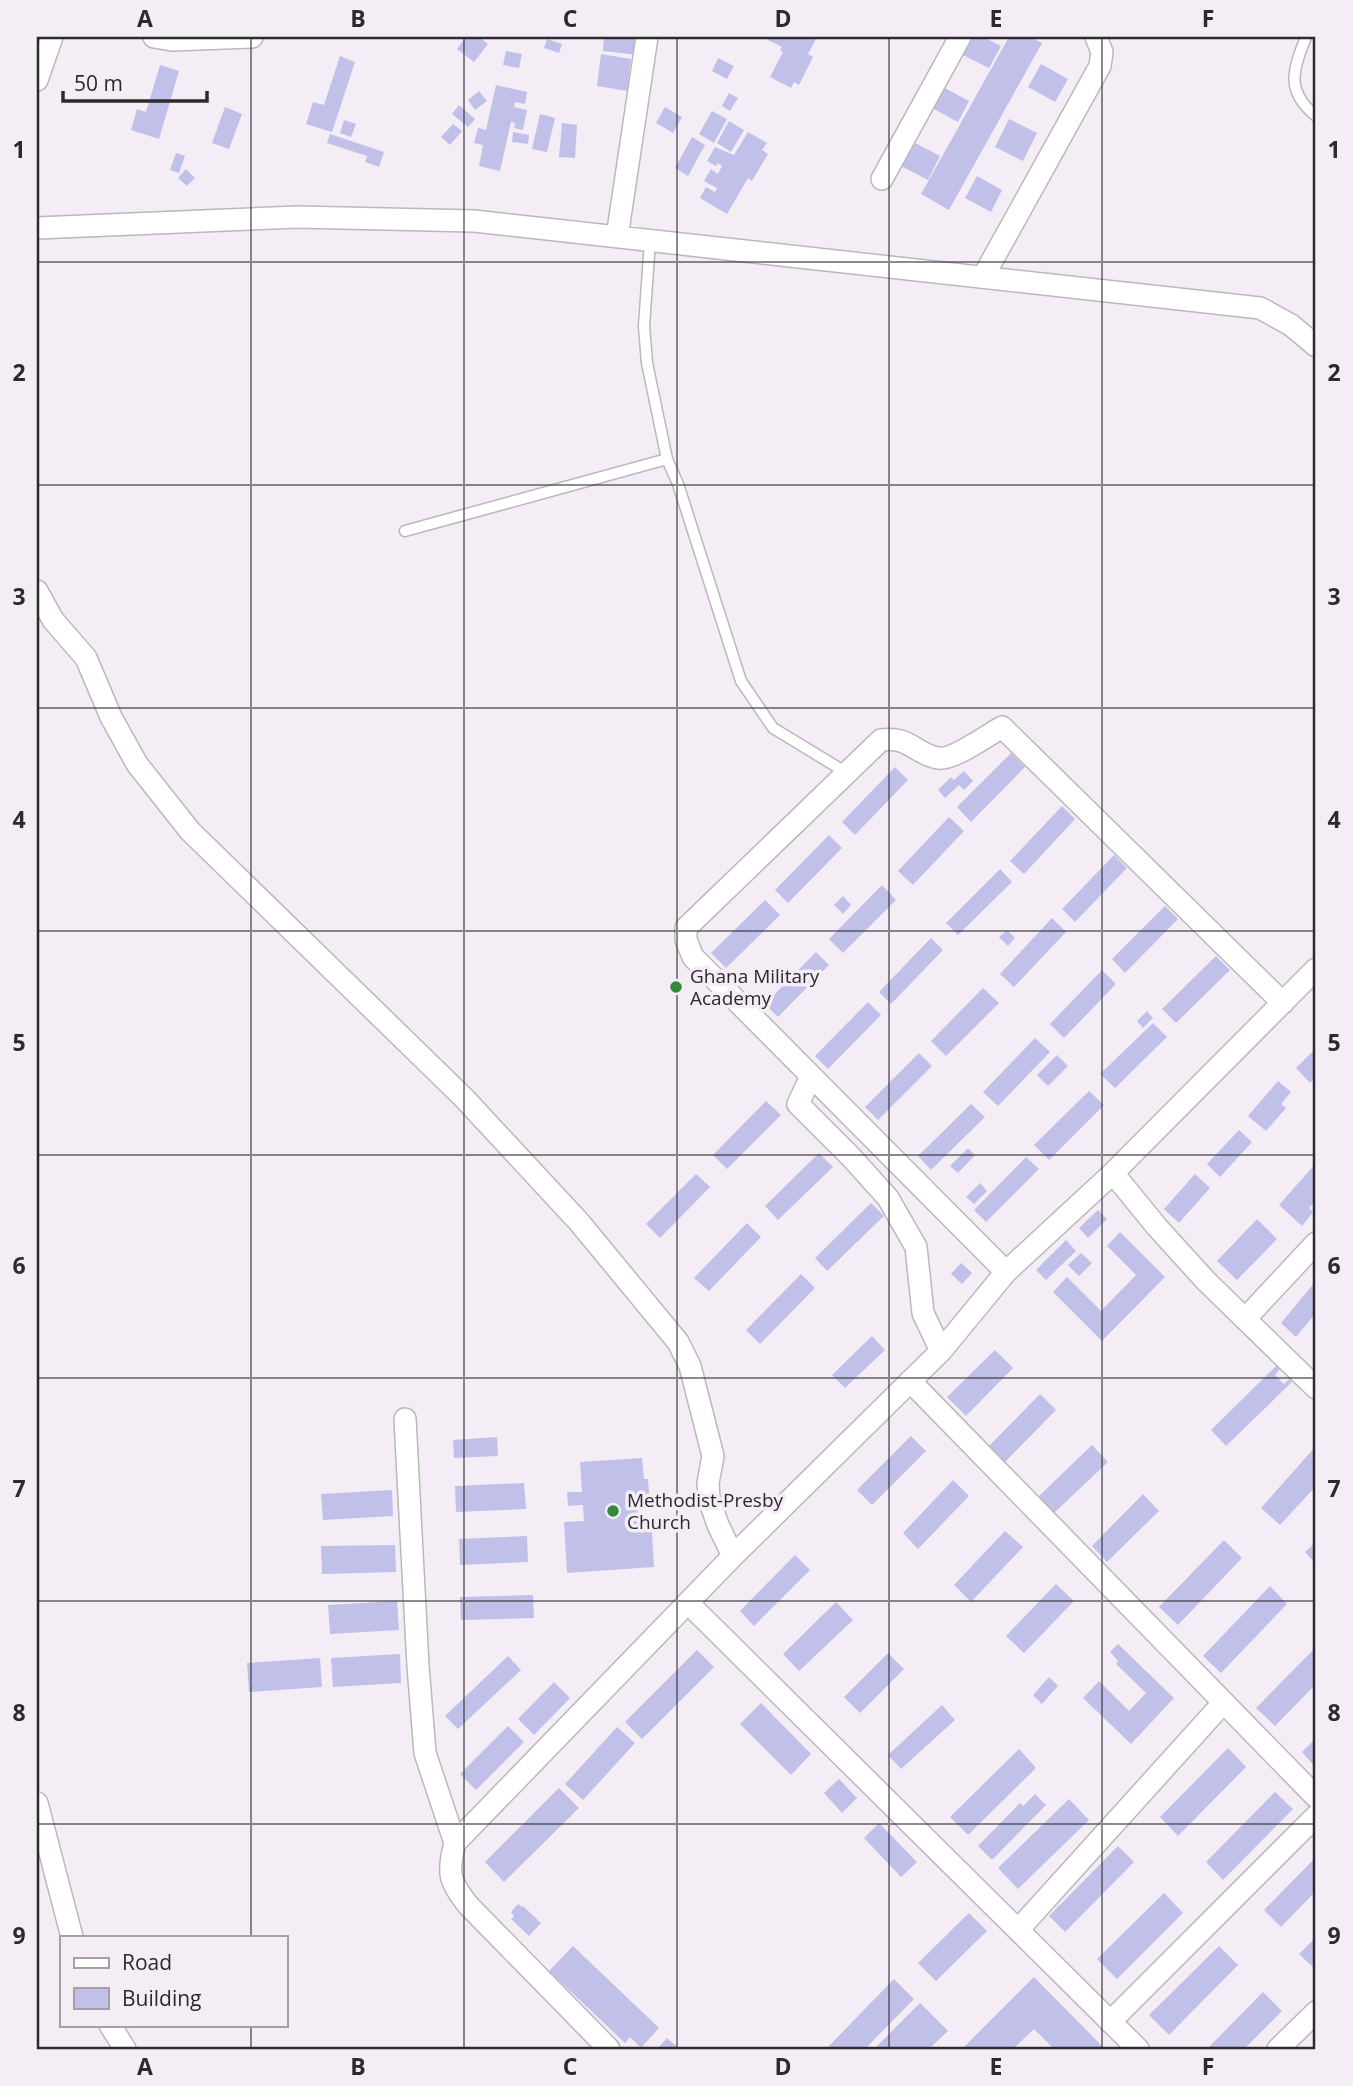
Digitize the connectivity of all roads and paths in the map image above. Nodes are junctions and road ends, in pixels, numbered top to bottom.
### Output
1 (52, 37) edge
2 (154, 37) edge
3 (252, 37) edge
4 (647, 37) edge
5 (960, 37) edge
6 (1096, 37) edge
7 (1306, 37) edge
8 (37, 77) edge
9 (1316, 116) edge
10 (882, 179) dead end
11 (37, 228) edge
12 (617, 237) junction
13 (650, 241) junction
14 (983, 277) junction
15 (1316, 346) edge
16 (667, 459) junction
17 (405, 531) dead end
18 (37, 592) edge
19 (847, 773) junction
20 (1316, 970) edge
21 (1283, 1003) junction
22 (811, 1076) junction
23 (1113, 1173) junction
24 (1316, 1243) edge
25 (1006, 1272) junction
26 (1247, 1318) junction
27 (941, 1351) junction
28 (911, 1381) junction
29 (1316, 1388) edge
30 (405, 1419) dead end
31 (733, 1556) junction
32 (688, 1603) junction
33 (1223, 1703) junction
34 (1316, 1797) edge
35 (37, 1803) edge
36 (1316, 1816) edge
37 (455, 1843) junction
38 (1018, 1930) junction
39 (72, 1936) edge
40 (1316, 2012) edge
41 (1110, 2022) junction
42 (111, 2026) edge
43 (597, 2045) edge
44 (125, 2049) edge
45 (1138, 2049) edge
46 (1278, 2049) edge

1 - 8 street
2 - 3 street
4 - 12 street
5 - 10 street
6 - 14 street
7 - 9 lane
11 - 12 street
12 - 13 street
13 - 14 street
13 - 16 lane
14 - 15 street
16 - 17 lane
16 - 19 lane
18 - 31 street
19 - 21 street
19 - 22 street
20 - 21 street
21 - 23 street
22 - 25 street
22 - 27 street
23 - 25 street
23 - 26 street
24 - 26 street
25 - 27 street
26 - 29 street
27 - 28 street
28 - 31 street
28 - 33 street
30 - 37 street
31 - 32 street
32 - 37 street
32 - 38 street
33 - 34 street
33 - 38 street
35 - 39 street
36 - 41 street
37 - 43 street
38 - 41 street
40 - 46 street
41 - 45 street
42 - 44 street

